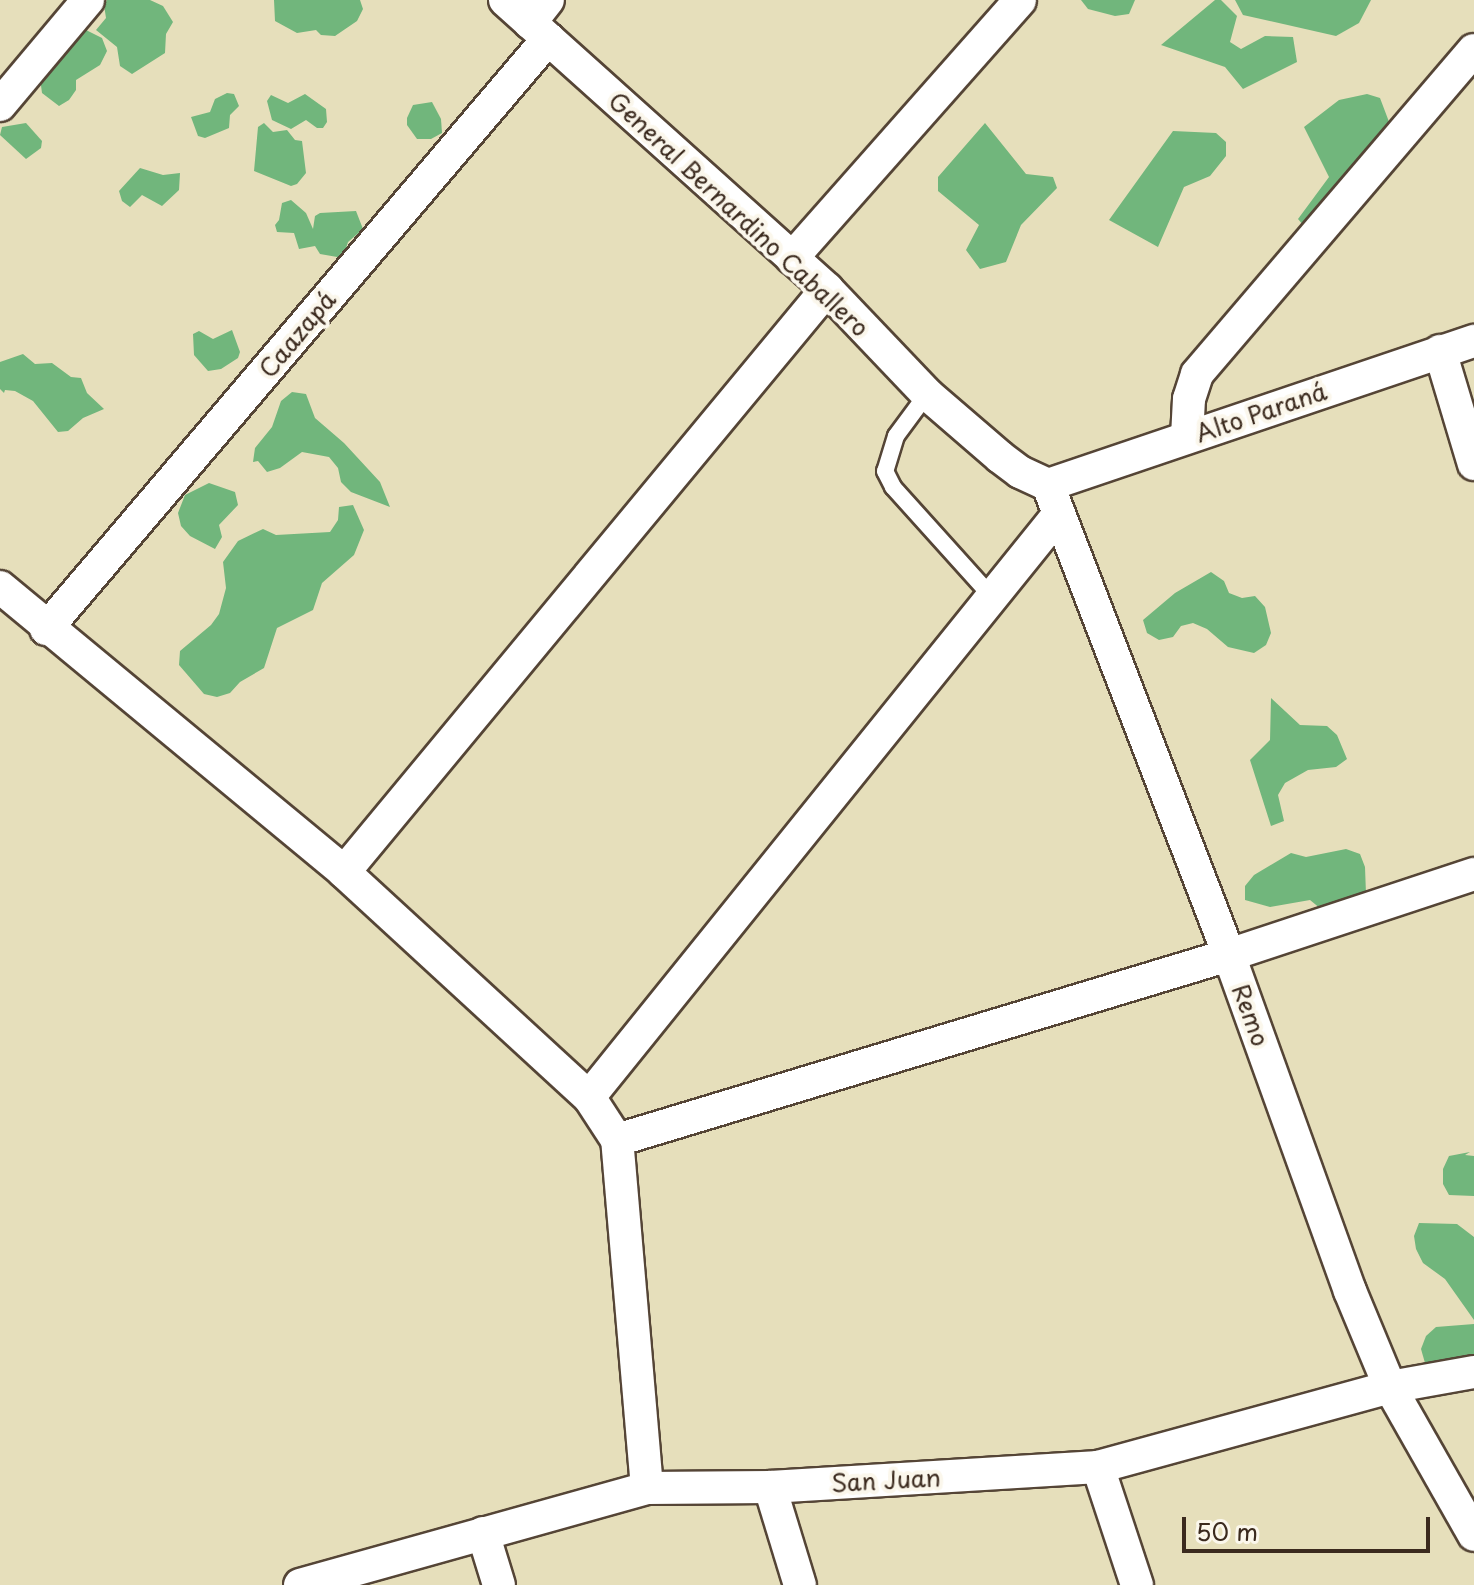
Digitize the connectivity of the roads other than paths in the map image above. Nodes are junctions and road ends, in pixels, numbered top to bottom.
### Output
1 (88, 0) edge
2 (505, 0) edge
3 (1020, 0) edge
4 (542, 20) edge
5 (1474, 50) edge
6 (0, 105) edge
7 (792, 258) junction
8 (827, 289) junction
9 (1474, 341) edge
10 (1440, 351) junction
11 (927, 394) junction
12 (1187, 437) junction
13 (1474, 464) edge
14 (1054, 499) junction
15 (0, 587) edge
16 (991, 596) junction
17 (46, 629) junction
18 (344, 872) junction
19 (1474, 874) edge
20 (1229, 955) junction
21 (589, 1097) junction
22 (617, 1140) junction
23 (1474, 1372) edge
24 (1390, 1387) junction
25 (1098, 1467) junction
26 (770, 1487) junction
27 (647, 1488) junction
28 (483, 1533) junction
29 (1474, 1535) edge
30 (300, 1585) edge
31 (499, 1585) edge
32 (800, 1585) edge
33 (1137, 1585) edge

1 - 6 street
2 - 4 street, General Bernardino Caballero
3 - 7 street
4 - 7 street, General Bernardino Caballero
4 - 17 street, Caazapá
5 - 12 street
7 - 8 street, General Bernardino Caballero
8 - 11 street, General Bernardino Caballero
8 - 18 street
9 - 10 street, Alto Paraná
10 - 12 street, Alto Paraná
10 - 13 street
11 - 14 street, General Bernardino Caballero
11 - 16 lane
12 - 14 street, Alto Paraná
14 - 16 street
14 - 20 street, Remo
15 - 17 street
16 - 21 street
17 - 18 street
18 - 21 street
19 - 20 street
20 - 22 street
20 - 24 street, Remo
21 - 22 street
22 - 27 street
23 - 24 street, San Juan
24 - 25 street, San Juan
24 - 29 street, Remo
25 - 26 street, San Juan
25 - 33 street
26 - 27 street, San Juan
26 - 32 street
27 - 28 street, San Juan
28 - 30 street, San Juan
28 - 31 street

